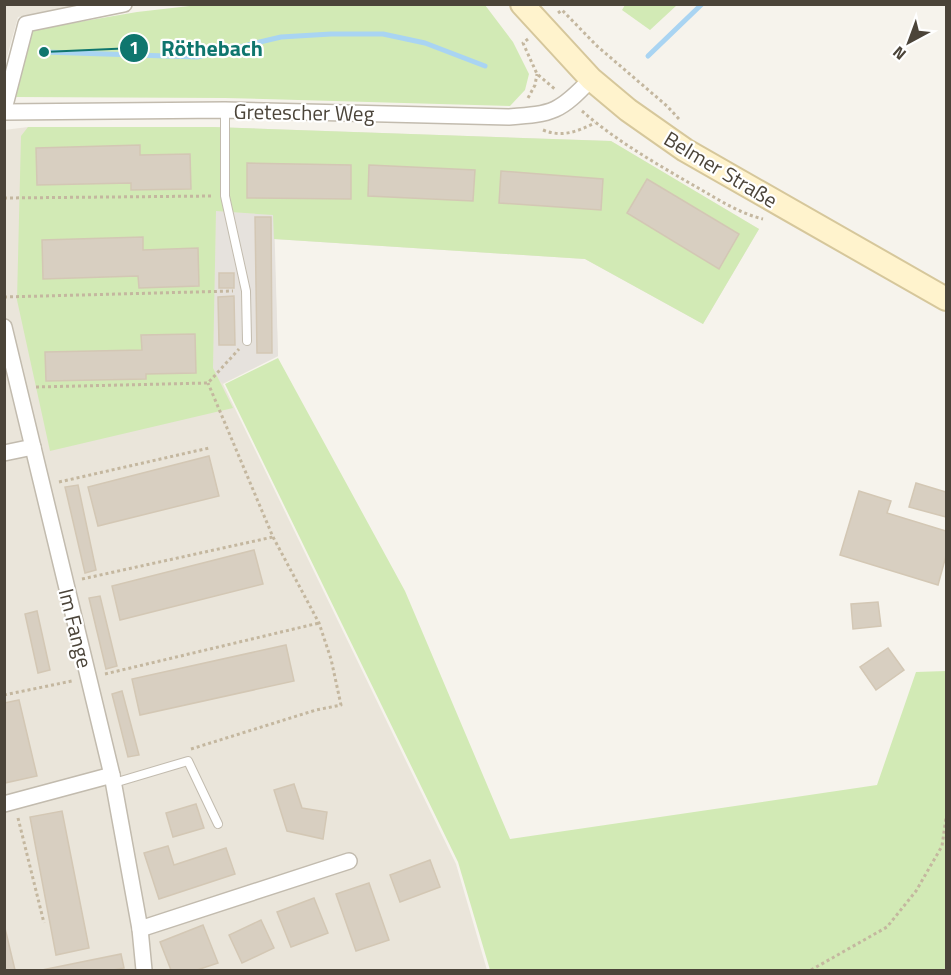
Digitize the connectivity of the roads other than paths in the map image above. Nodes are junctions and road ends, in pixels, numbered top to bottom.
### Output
1 (124, 4) edge
2 (522, 4) edge
3 (591, 80) junction
4 (225, 110) junction
5 (4, 111) edge
6 (946, 299) edge
7 (4, 327) edge
8 (247, 341) road end
9 (33, 447) junction
10 (4, 453) edge
11 (113, 779) junction
12 (9, 803) edge
13 (218, 824) dead end
14 (349, 861) dead end
15 (140, 929) junction
16 (144, 970) edge

1 - 5 street, Gretescher Weg
2 - 3 street, Belmer Straße
3 - 4 street, Gretescher Weg
3 - 6 street, Belmer Straße
4 - 5 street, Gretescher Weg
4 - 8 lane
7 - 9 street, Im Fange
9 - 10 street
9 - 11 street, Im Fange
11 - 12 street
11 - 13 lane
11 - 15 street, Im Fange
14 - 15 street
15 - 16 street, Im Fange

